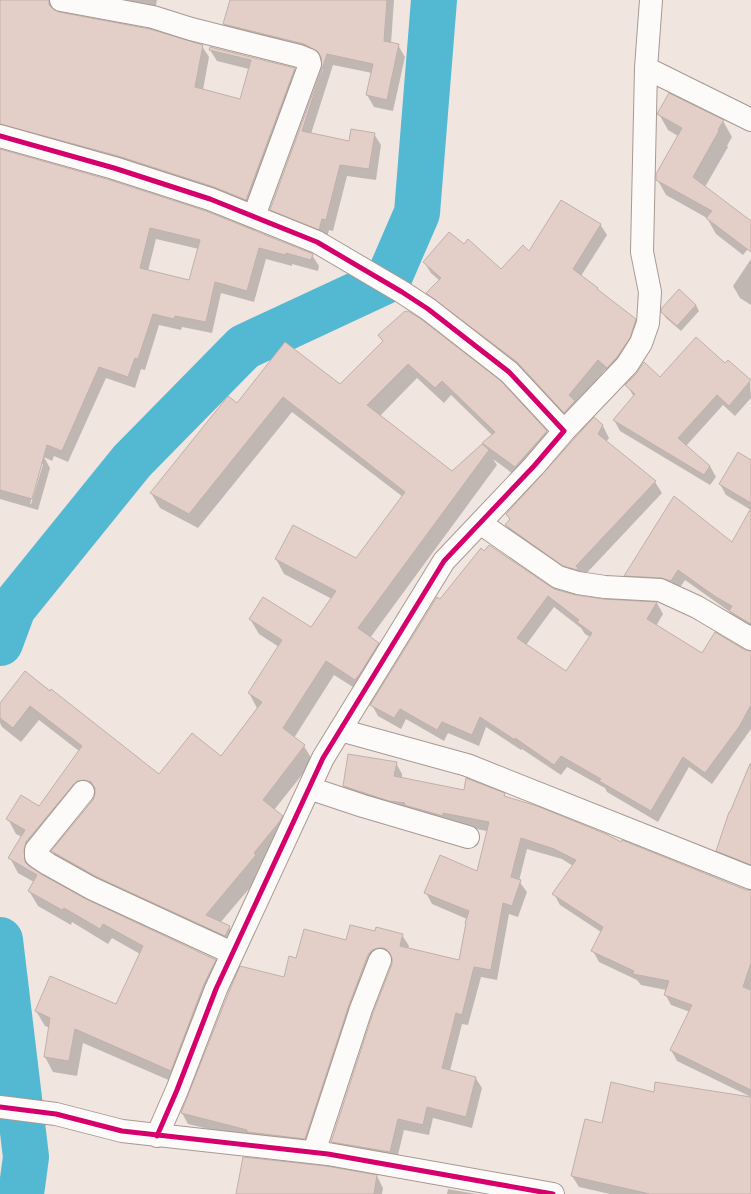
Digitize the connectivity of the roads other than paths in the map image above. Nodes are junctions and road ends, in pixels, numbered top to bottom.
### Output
1 (61, 0) edge
2 (651, 0) edge
3 (646, 68) junction
4 (751, 120) edge
5 (0, 136) edge
6 (254, 216) junction
7 (564, 431) junction
8 (480, 523) junction
9 (751, 639) edge
10 (340, 730) junction
11 (309, 788) junction
12 (83, 792) dead end
13 (468, 837) dead end
14 (751, 878) edge
15 (232, 954) junction
16 (380, 960) dead end
17 (0, 1107) edge
18 (157, 1136) junction
19 (314, 1152) junction
20 (554, 1194) edge

1 - 6 street
2 - 3 street
3 - 4 street
3 - 7 street
5 - 6 street
6 - 7 street
7 - 8 street
8 - 9 street
8 - 10 street
10 - 11 street
10 - 14 street
11 - 13 street
11 - 15 street
12 - 15 street
15 - 18 street
16 - 19 street
17 - 18 street
18 - 19 street
19 - 20 street

